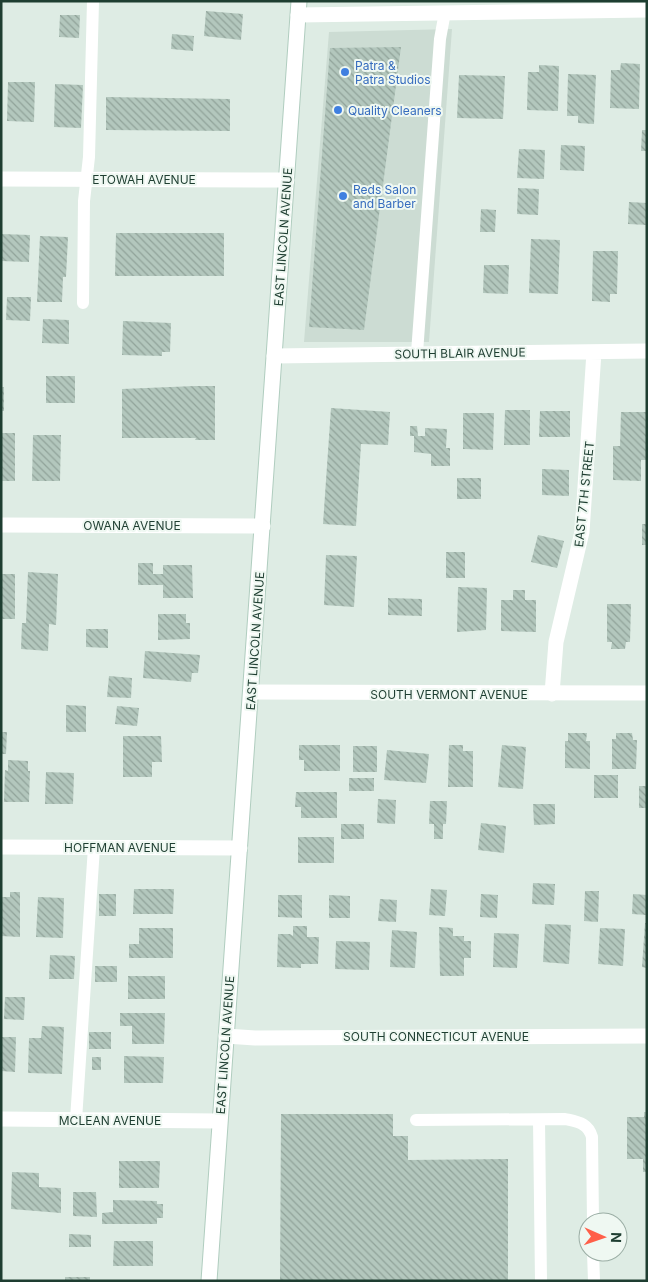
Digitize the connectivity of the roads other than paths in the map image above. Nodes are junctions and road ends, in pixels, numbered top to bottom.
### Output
1 (93, 1) edge
2 (299, 8) edge
3 (647, 10) edge
4 (444, 12) junction
5 (1, 179) edge
6 (87, 179) junction
7 (287, 180) junction
8 (83, 303) dead end
9 (647, 351) edge
10 (594, 352) junction
11 (417, 353) junction
12 (274, 356) junction
13 (1, 525) edge
14 (263, 526) junction
15 (251, 692) junction
16 (647, 693) edge
17 (552, 694) junction
18 (1, 847) edge
19 (94, 847) junction
20 (240, 848) junction
21 (226, 1036) junction
22 (647, 1036) edge
23 (1, 1119) edge
24 (76, 1120) junction
25 (416, 1120) dead end
26 (539, 1120) junction
27 (219, 1121) junction
28 (593, 1212) edge
29 (593, 1262) edge
30 (209, 1281) edge
31 (541, 1281) edge
32 (594, 1281) edge

1 - 6 lane
2 - 4 street
2 - 7 street, EAST LINCOLN AVENUE
3 - 4 street
4 - 11 lane
5 - 6 street, ETOWAH AVENUE
6 - 7 street, ETOWAH AVENUE
6 - 8 lane
7 - 12 street, EAST LINCOLN AVENUE
9 - 10 street, SOUTH BLAIR AVENUE
10 - 11 street, SOUTH BLAIR AVENUE
10 - 17 street, EAST 7TH STREET
11 - 12 street, SOUTH BLAIR AVENUE
12 - 14 street, EAST LINCOLN AVENUE
13 - 14 street, OWANA AVENUE
14 - 15 street, EAST LINCOLN AVENUE
15 - 17 street, SOUTH VERMONT AVENUE
15 - 20 street, EAST LINCOLN AVENUE
16 - 17 street, SOUTH VERMONT AVENUE
18 - 19 street, HOFFMAN AVENUE
19 - 20 street, HOFFMAN AVENUE
19 - 24 lane
20 - 21 street, EAST LINCOLN AVENUE
21 - 22 street, SOUTH CONNECTICUT AVENUE
21 - 27 street, EAST LINCOLN AVENUE
23 - 24 street, MCLEAN AVENUE
24 - 27 street, MCLEAN AVENUE
25 - 26 lane
26 - 28 lane
26 - 31 lane
27 - 30 street, EAST LINCOLN AVENUE
29 - 32 lane

